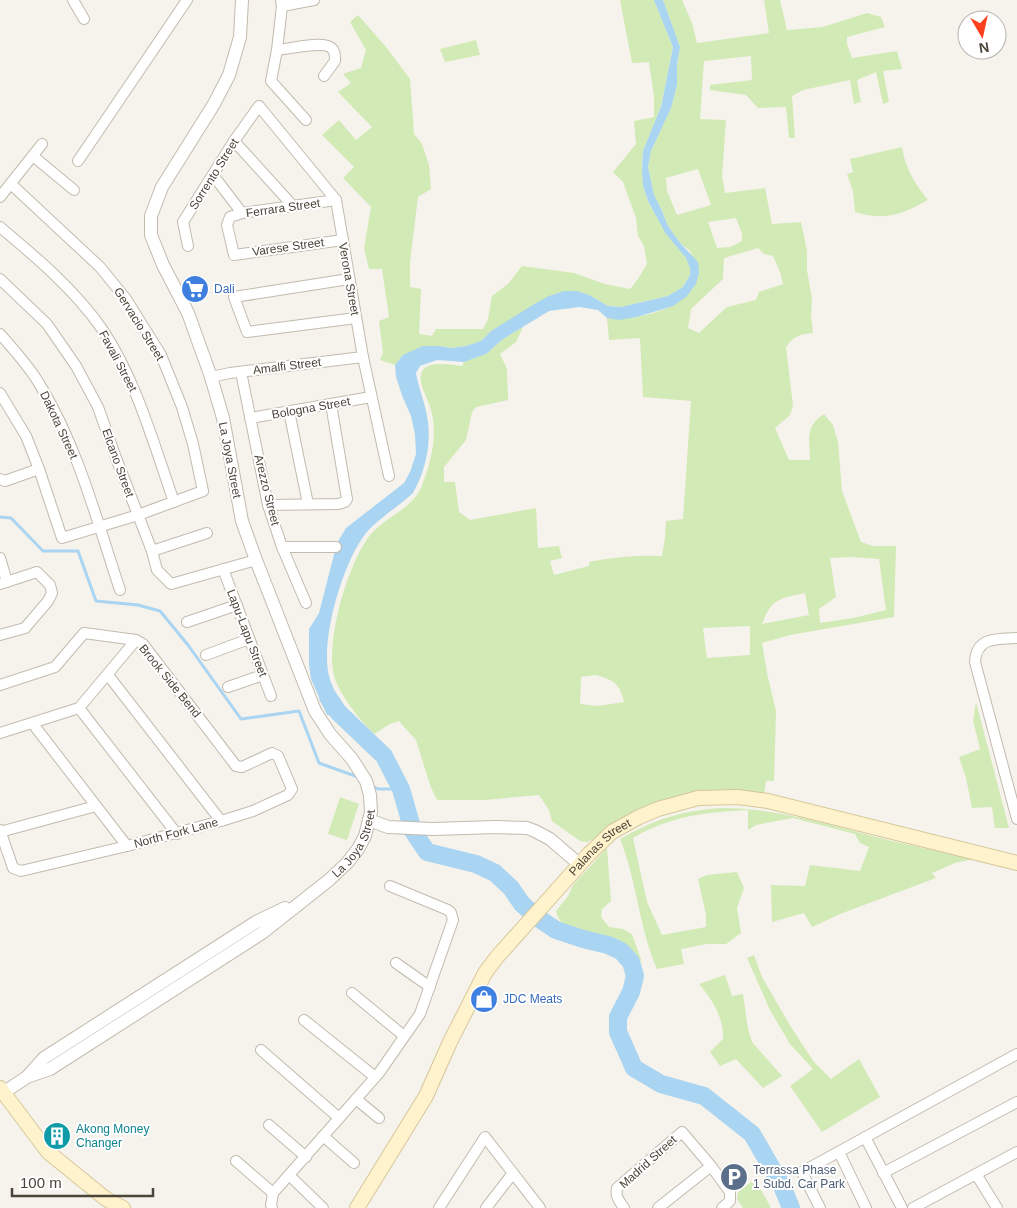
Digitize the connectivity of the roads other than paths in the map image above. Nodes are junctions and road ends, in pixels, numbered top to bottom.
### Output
1 (74, 0) edge
2 (187, 0) edge
3 (242, 0) edge
4 (314, 0) edge
5 (281, 3) edge
6 (84, 19) dead end
7 (277, 50) junction
8 (324, 76) dead end
9 (259, 106) joint
10 (306, 120) dead end
11 (234, 141) junction
12 (42, 144) dead end
13 (33, 156) junction
14 (78, 161) dead end
15 (213, 174) junction
16 (11, 184) junction
17 (74, 190) dead end
18 (0, 197) edge
19 (336, 200) junction
20 (293, 206) junction
21 (242, 213) junction
22 (0, 226) edge
23 (343, 240) junction
24 (188, 246) dead end
25 (234, 255) joint
26 (0, 279) edge
27 (349, 279) junction
28 (356, 318) junction
29 (0, 334) edge
30 (362, 357) junction
31 (241, 372) junction
32 (211, 377) junction
33 (0, 393) edge
34 (372, 397) junction
35 (331, 404) junction
36 (289, 411) junction
37 (250, 418) junction
38 (39, 469) junction
39 (389, 476) dead end
40 (0, 479) edge
41 (174, 502) junction
42 (308, 504) junction
43 (268, 505) junction
44 (138, 515) junction
45 (99, 527) junction
46 (207, 533) dead end
47 (282, 547) junction
48 (336, 547) dead end
49 (152, 551) junction
50 (0, 558) edge
51 (256, 560) junction
52 (223, 569) junction
53 (4, 583) edge
54 (120, 590) dead end
55 (306, 603) dead end
56 (236, 605) junction
57 (187, 622) dead end
58 (0, 636) edge
59 (1017, 638) edge
60 (136, 640) junction
61 (249, 640) junction
62 (206, 655) dead end
63 (108, 675) junction
64 (263, 675) junction
65 (0, 685) edge
66 (228, 686) dead end
67 (271, 696) dead end
68 (79, 708) junction
69 (33, 724) junction
70 (0, 733) edge
71 (272, 753) joint
72 (96, 806) junction
73 (370, 816) junction
74 (1017, 819) edge
75 (221, 821) junction
76 (0, 832) edge
77 (177, 834) junction
78 (127, 846) junction
79 (1017, 863) edge
80 (579, 864) junction
81 (390, 886) dead end
82 (396, 963) dead end
83 (430, 987) junction
84 (352, 993) dead end
85 (304, 1020) dead end
86 (404, 1036) junction
87 (261, 1050) dead end
88 (1017, 1054) edge
89 (376, 1077) junction
90 (2, 1090) edge
91 (356, 1099) junction
92 (1017, 1102) edge
93 (339, 1118) junction
94 (379, 1118) dead end
95 (269, 1124) dead end
96 (324, 1136) junction
97 (865, 1137) junction
98 (839, 1152) junction
99 (1016, 1155) edge
100 (306, 1157) junction
101 (236, 1161) dead end
102 (354, 1163) dead end
103 (712, 1166) junction
104 (513, 1173) junction
105 (883, 1174) junction
106 (976, 1174) junction
107 (289, 1175) junction
108 (273, 1193) junction
109 (109, 1204) edge
110 (538, 1207) edge
111 (123, 1208) edge
112 (272, 1208) edge
113 (323, 1208) edge
114 (357, 1208) edge
115 (439, 1208) edge
116 (486, 1208) edge
117 (624, 1208) edge
118 (658, 1208) edge
119 (722, 1208) edge
120 (820, 1208) edge
121 (866, 1208) edge
122 (902, 1208) edge
123 (913, 1208) edge
124 (997, 1208) edge

1 - 6 street
2 - 14 street
3 - 32 street, La Joya Street
4 - 5 street
5 - 7 street
7 - 8 street
7 - 10 street
9 - 11 street, Sorrento Street
9 - 19 street, Verona Street
11 - 15 street, Sorrento Street
11 - 20 street
12 - 13 street
13 - 16 street
13 - 17 street
15 - 21 street
15 - 24 street, Sorrento Street
16 - 18 street
16 - 41 street, Gervacio Street
19 - 20 street, Ferrara Street
19 - 23 street, Verona Street
20 - 21 street, Ferrara Street
21 - 25 street, Ferrara Street
22 - 41 street, Favali Street
23 - 25 street, Varese Street
23 - 27 street, Verona Street
26 - 44 street, Elcano Street
27 - 28 street, Verona Street
27 - 28 street
28 - 30 street, Verona Street
29 - 45 street, Dakota Street
30 - 31 street, Amalfi Street
30 - 34 street, Verona Street
31 - 32 street, Amalfi Street
31 - 37 street, Arezzo Street
32 - 51 street, La Joya Street
33 - 38 street
34 - 35 street, Bologna Street
34 - 39 street, Verona Street
35 - 36 street, Bologna Street
35 - 42 street
36 - 37 street, Bologna Street
36 - 42 street
37 - 43 street, Arezzo Street
38 - 40 street
38 - 45 street, Gervacio Street
41 - 44 street, Gervacio Street
42 - 43 street
43 - 47 street, Arezzo Street
44 - 45 street, Gervacio Street
44 - 49 street, Elcano Street
45 - 54 street, Dakota Street
46 - 49 street
47 - 48 street
47 - 55 street, Arezzo Street
49 - 52 street, Elcano Street
50 - 53 street
51 - 52 street, Elcano Street
51 - 73 street, La Joya Street
52 - 56 street, Lapu-Lapu Street
53 - 58 street
56 - 57 street
56 - 61 street, Lapu-Lapu Street
59 - 74 street
60 - 63 street
60 - 65 street, Brook Side Bend
60 - 71 street, Brook Side Bend
61 - 62 street
61 - 64 street, Lapu-Lapu Street
63 - 68 street
63 - 75 street
64 - 66 street
64 - 67 street, Lapu-Lapu Street
68 - 69 street
68 - 77 street
69 - 70 street
69 - 72 street
71 - 75 street, North Fork Lane
72 - 76 street
72 - 78 street
73 - 80 street
73 - 90 street, La Joya Street
75 - 77 street, North Fork Lane
76 - 78 street, North Fork Lane
77 - 78 street, North Fork Lane
79 - 80 main road, Palanas Street
80 - 114 main road, Palanas Street
81 - 83 street
82 - 83 street
83 - 86 street
84 - 86 street
85 - 89 street
86 - 89 street
87 - 93 street
88 - 97 street
89 - 91 street
90 - 109 main road
91 - 93 street
91 - 94 street
92 - 105 street
93 - 96 street
95 - 100 street
96 - 100 street
96 - 102 street
97 - 98 street
97 - 105 street
98 - 120 street
98 - 121 street
99 - 106 street
100 - 107 street
101 - 108 street
103 - 117 street, Madrid Street
103 - 118 street
103 - 119 street
104 - 110 street
104 - 115 street
104 - 116 street
105 - 122 street
106 - 123 street
106 - 124 street
107 - 108 street
107 - 113 street
108 - 112 street
109 - 111 main road

